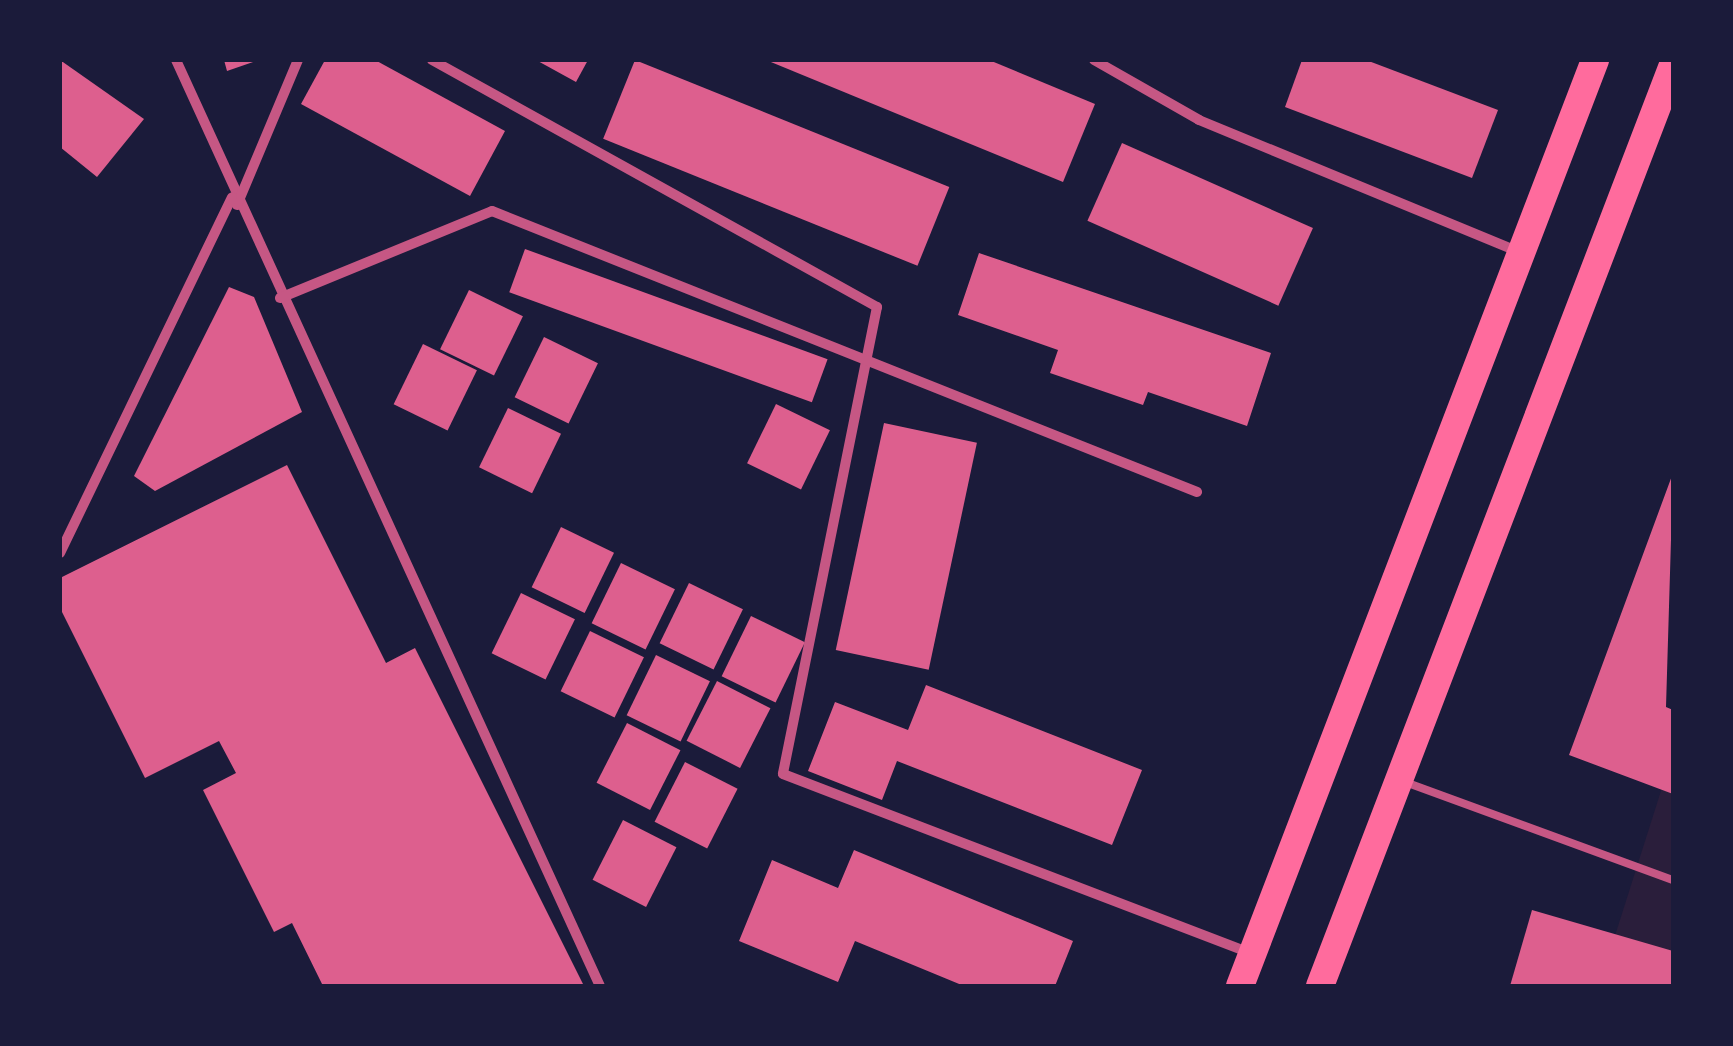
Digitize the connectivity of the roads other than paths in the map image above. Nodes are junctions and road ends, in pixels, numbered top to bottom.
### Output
1 (176, 60) edge
2 (298, 60) edge
3 (432, 60) edge
4 (1094, 60) edge
5 (1595, 60) edge
6 (1673, 65) edge
7 (216, 159) junction
8 (237, 204) junction
9 (1520, 252) junction
10 (280, 298) junction
11 (866, 360) junction
12 (1197, 492) dead end
13 (60, 553) edge
14 (1399, 780) junction
15 (1673, 880) edge
16 (1250, 953) junction
17 (600, 986) edge
18 (1240, 986) edge
19 (1320, 986) edge

1 - 7 street
2 - 8 street
3 - 11 street
4 - 9 street
5 - 9 highway
6 - 14 highway
7 - 8 street
7 - 13 street
8 - 10 street
9 - 16 highway
10 - 11 street
10 - 17 street
11 - 12 street
11 - 16 street
14 - 15 lane
14 - 19 highway
16 - 18 highway

